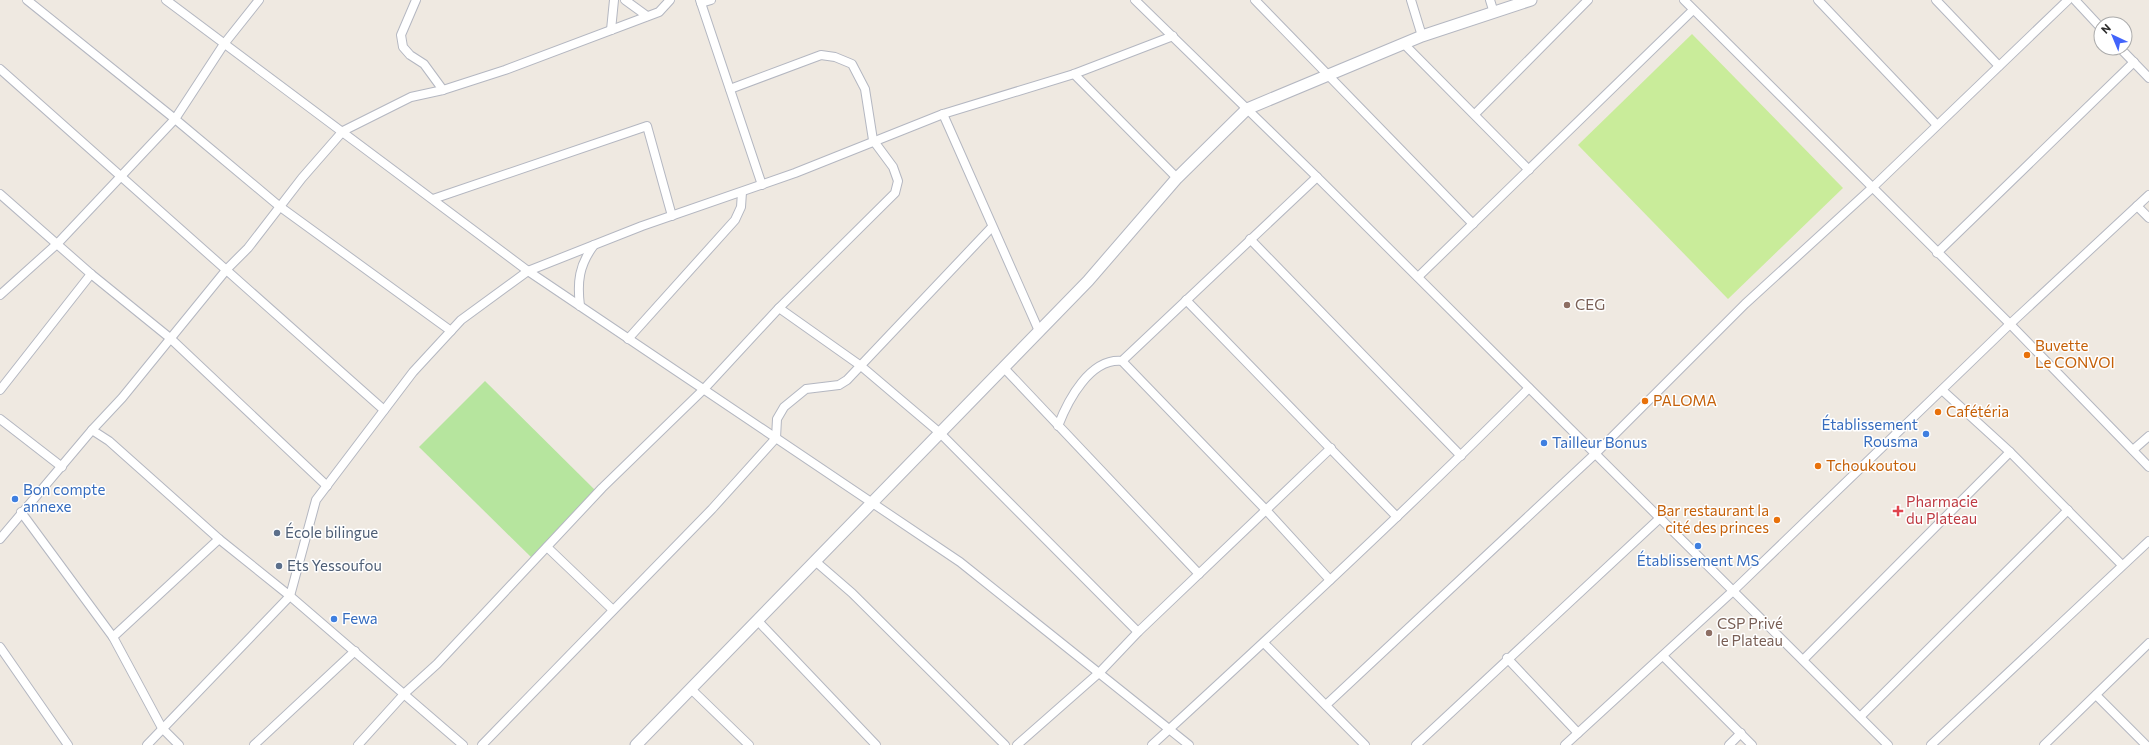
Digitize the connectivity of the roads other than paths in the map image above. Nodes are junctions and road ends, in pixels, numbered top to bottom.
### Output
1 (27, 0) edge
2 (166, 0) edge
3 (259, 0) edge
4 (416, 0) edge
5 (614, 0) edge
6 (625, 0) edge
7 (670, 0) edge
8 (711, 0) edge
9 (1135, 0) edge
10 (1255, 0) edge
11 (1411, 0) edge
12 (1490, 0) edge
13 (1531, 0) edge
14 (1588, 0) edge
15 (1684, 0) edge
16 (1818, 0) edge
17 (1936, 0) edge
18 (2068, 0) edge
19 (2075, 0) edge
20 (700, 2) edge
21 (1693, 10) junction
22 (1494, 13) junction
23 (647, 16) junction
24 (2093, 19) edge
25 (611, 30) junction
26 (1173, 36) junction
27 (1422, 36) junction
28 (224, 44) junction
29 (1404, 44) junction
30 (2128, 56) edge
31 (2134, 62) junction
32 (1999, 66) junction
33 (0, 69) edge
34 (1074, 74) junction
35 (1328, 75) junction
36 (2149, 78) edge
37 (730, 89) junction
38 (443, 90) junction
39 (1247, 109) junction
40 (943, 114) junction
41 (1475, 114) junction
42 (175, 119) junction
43 (1937, 125) junction
44 (343, 131) junction
45 (873, 140) junction
46 (1529, 170) junction
47 (122, 176) junction
48 (1317, 177) junction
49 (1177, 178) junction
50 (762, 185) junction
51 (1872, 188) junction
52 (742, 192) junction
53 (0, 194) edge
54 (2149, 195) edge
55 (433, 198) junction
56 (279, 206) junction
57 (2137, 206) junction
58 (672, 216) junction
59 (2149, 218) edge
60 (1473, 224) junction
61 (992, 227) junction
62 (1250, 240) junction
63 (58, 243) junction
64 (594, 245) junction
65 (1937, 253) junction
66 (227, 269) junction
67 (528, 271) junction
68 (91, 274) junction
69 (1418, 277) junction
70 (0, 295) edge
71 (1186, 300) junction
72 (580, 306) junction
73 (779, 308) junction
74 (2010, 324) junction
75 (451, 331) junction
76 (1039, 331) junction
77 (170, 338) junction
78 (628, 339) junction
79 (1122, 361) junction
80 (861, 366) junction
81 (1004, 368) junction
82 (1529, 388) junction
83 (704, 389) junction
84 (0, 390) edge
85 (1942, 390) junction
86 (384, 410) junction
87 (0, 419) edge
88 (1058, 426) junction
89 (92, 430) junction
90 (940, 433) junction
91 (2149, 436) edge
92 (776, 438) junction
93 (1330, 448) junction
94 (2133, 450) junction
95 (2010, 452) junction
96 (1595, 454) junction
97 (1461, 456) junction
98 (62, 467) junction
99 (2149, 467) edge
100 (327, 486) junction
101 (872, 502) junction
102 (1266, 510) junction
103 (2068, 510) junction
104 (21, 512) junction
105 (1397, 517) junction
106 (1660, 518) junction
107 (0, 539) edge
108 (219, 539) junction
109 (2149, 541) edge
110 (547, 547) junction
111 (816, 561) junction
112 (2122, 565) junction
113 (1199, 574) junction
114 (1330, 580) junction
115 (1733, 591) junction
116 (290, 596) junction
117 (613, 610) junction
118 (757, 620) junction
119 (1138, 632) junction
120 (113, 637) junction
121 (1264, 643) junction
122 (2149, 643) edge
123 (0, 647) edge
124 (355, 651) junction
125 (1663, 656) junction
126 (1507, 658) junction
127 (1803, 660) junction
128 (1100, 672) junction
129 (691, 689) junction
130 (406, 693) junction
131 (2096, 695) junction
132 (1326, 705) junction
133 (1860, 717) junction
134 (162, 728) junction
135 (1170, 729) junction
136 (1578, 733) junction
137 (1741, 733) junction
138 (68, 745) edge
139 (148, 745) edge
140 (179, 745) edge
141 (254, 745) edge
142 (358, 745) edge
143 (463, 745) edge
144 (482, 745) edge
145 (636, 745) edge
146 (749, 745) edge
147 (876, 745) edge
148 (1005, 745) edge
149 (1017, 745) edge
150 (1152, 745) edge
151 (1189, 745) edge
152 (1365, 745) edge
153 (1416, 745) edge
154 (1564, 745) edge
155 (1729, 745) edge
156 (1752, 745) edge
157 (1888, 745) edge
158 (1931, 745) edge
159 (2044, 745) edge
160 (2146, 745) edge

1 - 42 street
2 - 28 street
3 - 28 street
4 - 38 street
5 - 25 street
6 - 23 street
7 - 23 street
8 - 20 street
9 - 26 street
10 - 35 street
11 - 27 street
12 - 22 street
13 - 22 street
14 - 41 street
15 - 21 street
16 - 43 street
17 - 32 street
18 - 32 street
19 - 24 street
20 - 37 street
21 - 46 street
21 - 51 street
22 - 27 street
23 - 25 street
25 - 38 street
26 - 34 street
26 - 39 street
27 - 29 street
28 - 42 street
28 - 44 street
29 - 35 street
29 - 41 street
30 - 31 street
31 - 36 street
31 - 65 street
32 - 43 street
33 - 47 street
34 - 40 street
34 - 49 street
35 - 39 street
35 - 60 street
37 - 45 street
37 - 50 street
38 - 44 street
39 - 48 street
39 - 49 street
40 - 45 street
40 - 61 street
41 - 46 street
42 - 47 street
42 - 56 street
43 - 51 street
44 - 55 street
44 - 56 street
45 - 50 street
45 - 73 street
46 - 60 street
47 - 63 street
47 - 66 street
48 - 62 street
48 - 69 street
49 - 76 street
50 - 52 street
51 - 65 street
51 - 96 street
52 - 58 street
52 - 78 street
53 - 63 street
54 - 57 street
55 - 58 street
55 - 67 street
56 - 66 street
56 - 75 street
57 - 59 street
57 - 74 street
58 - 64 street
60 - 69 street
61 - 76 street
61 - 80 street
62 - 71 street
62 - 97 street
63 - 68 street
63 - 70 street
64 - 67 street
64 - 72 street
65 - 74 street
66 - 77 street
66 - 86 street
67 - 72 street
67 - 75 street
68 - 77 street
68 - 84 street
69 - 82 street
71 - 79 street
71 - 93 street
72 - 78 street
73 - 80 street
73 - 83 street
74 - 85 street
74 - 94 street
75 - 86 street
76 - 81 street
77 - 89 street
77 - 100 street
78 - 83 street
79 - 88 street
79 - 102 street
80 - 90 street
80 - 92 street
81 - 88 street
81 - 90 street
82 - 96 street
82 - 97 street
83 - 92 street
83 - 110 street
85 - 95 street
85 - 115 street
86 - 100 street
87 - 98 street
88 - 113 street
89 - 98 street
89 - 108 street
90 - 101 street
90 - 119 street
91 - 94 street
92 - 101 street
92 - 117 street
93 - 102 street
93 - 105 street
94 - 99 street
95 - 103 street
95 - 127 street
96 - 106 street
96 - 132 street
97 - 105 street
98 - 104 street
100 - 116 street
101 - 111 street
101 - 128 street
102 - 113 street
102 - 114 street
103 - 112 street
103 - 133 street
104 - 107 street
104 - 120 street
105 - 114 street
106 - 115 street
106 - 126 street
108 - 116 street
108 - 120 street
109 - 112 street
110 - 117 street
110 - 130 street
111 - 118 street
111 - 148 street
112 - 158 street
113 - 119 street
114 - 121 street
115 - 125 street
115 - 127 street
116 - 124 street
116 - 134 street
117 - 144 street
118 - 129 street
118 - 147 street
119 - 128 street
120 - 134 street
121 - 132 street
121 - 135 street
122 - 131 street
123 - 138 street
124 - 130 street
124 - 141 street
125 - 136 street
125 - 137 street
126 - 136 street
126 - 153 street
127 - 133 street
128 - 135 street
128 - 149 street
129 - 145 street
129 - 146 street
130 - 142 street
130 - 143 street
131 - 159 street
131 - 160 street
132 - 152 street
133 - 157 street
134 - 139 street
134 - 140 street
135 - 150 street
135 - 151 street
136 - 154 street
137 - 155 street
137 - 156 street

